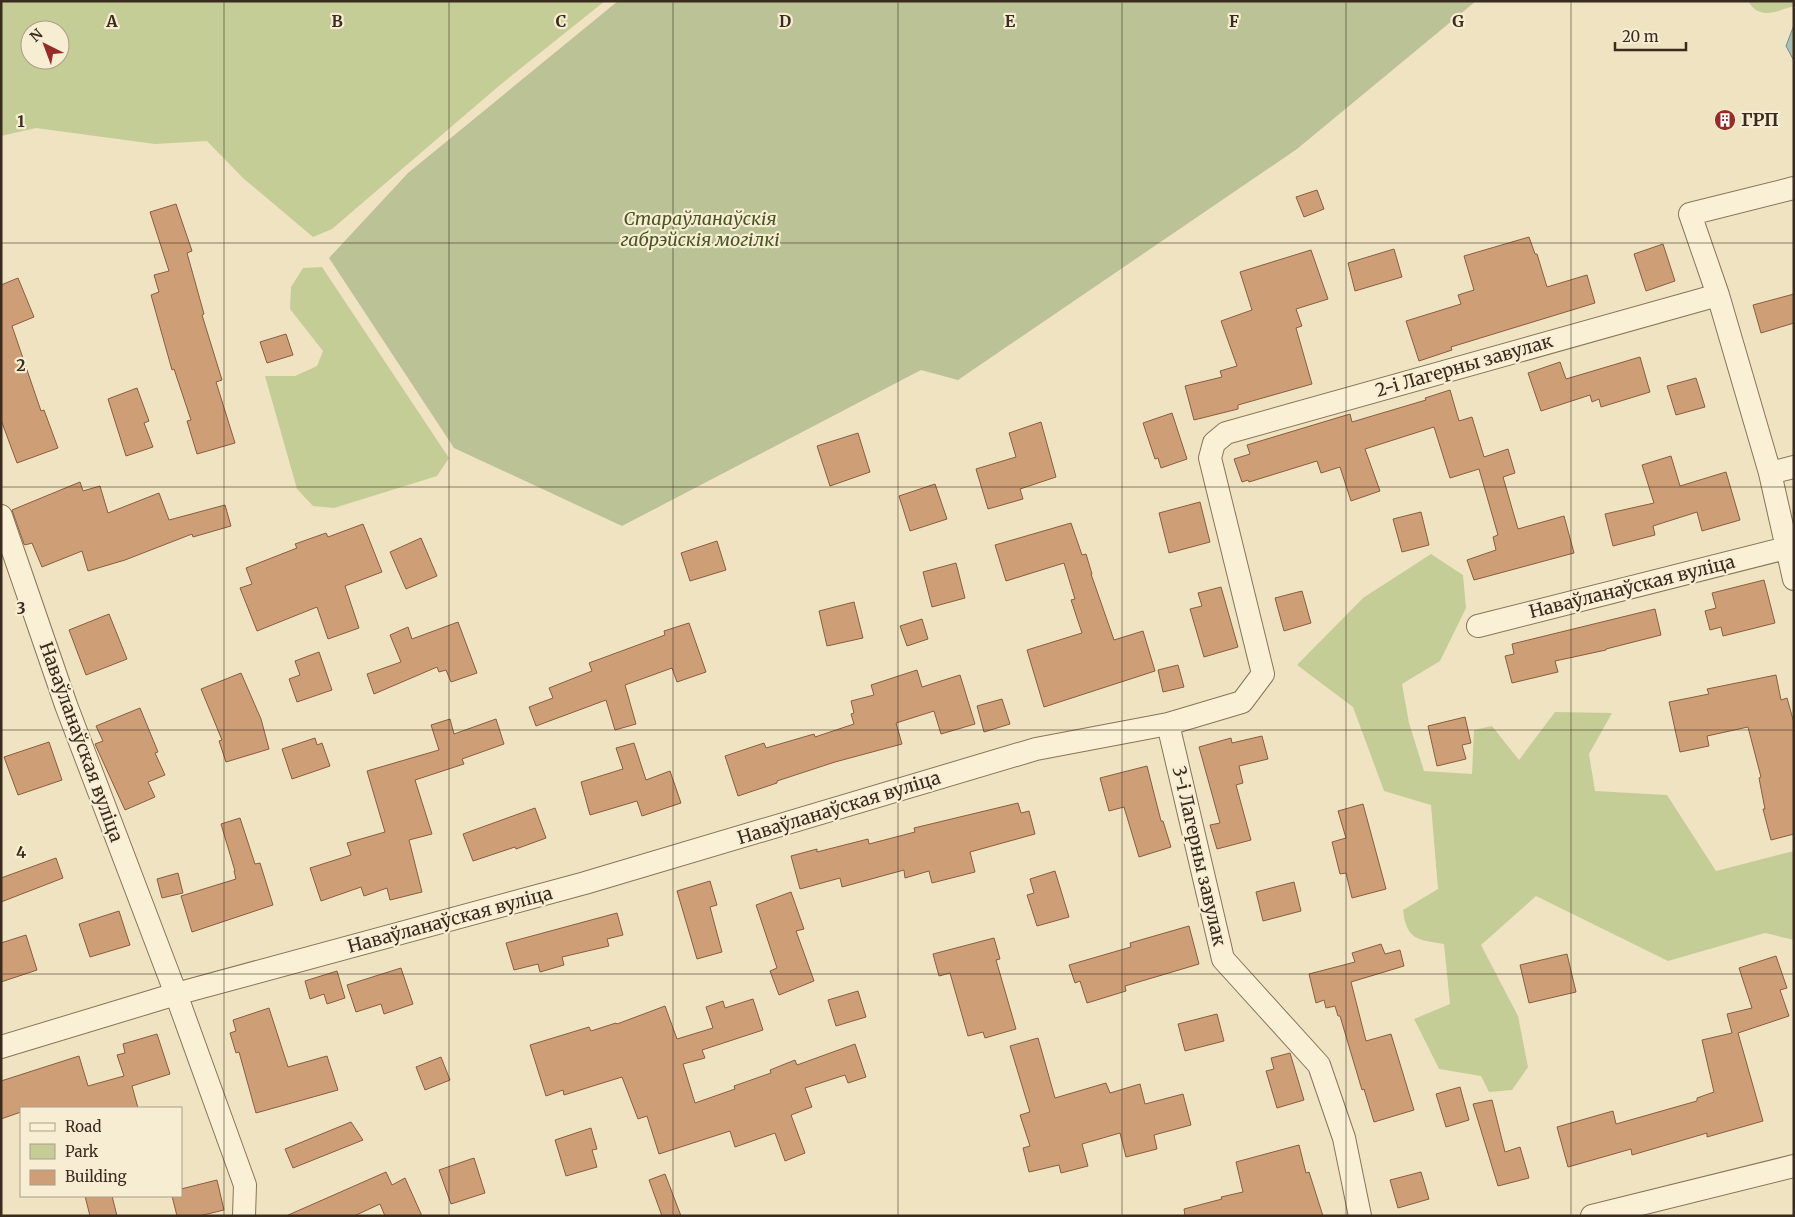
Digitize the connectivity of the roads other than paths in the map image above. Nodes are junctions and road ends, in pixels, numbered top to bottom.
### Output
1 (1794, 188) edge
2 (1718, 295) junction
3 (1214, 443) joint
4 (1794, 467) edge
5 (1770, 473) junction
6 (1, 516) edge
7 (1786, 548) junction
8 (1794, 579) edge
9 (1478, 626) dead end
10 (1168, 724) junction
11 (176, 994) junction
12 (1, 1047) edge
13 (1794, 1166) edge
14 (244, 1216) edge
15 (1360, 1216) edge
16 (1592, 1216) edge

1 - 2 street
2 - 3 street, 2-і Лагерны завулак
2 - 5 street
3 - 10 street, Наваўланаўская вуліца
4 - 5 street
5 - 7 street
6 - 11 street, Наваўланаўская вуліца
7 - 8 street
7 - 9 street, Наваўланаўская вуліца
10 - 11 street, Наваўланаўская вуліца
10 - 15 street, 3-і Лагерны завулак
11 - 12 street, Наваўланаўская вуліца
11 - 14 street
13 - 16 street

